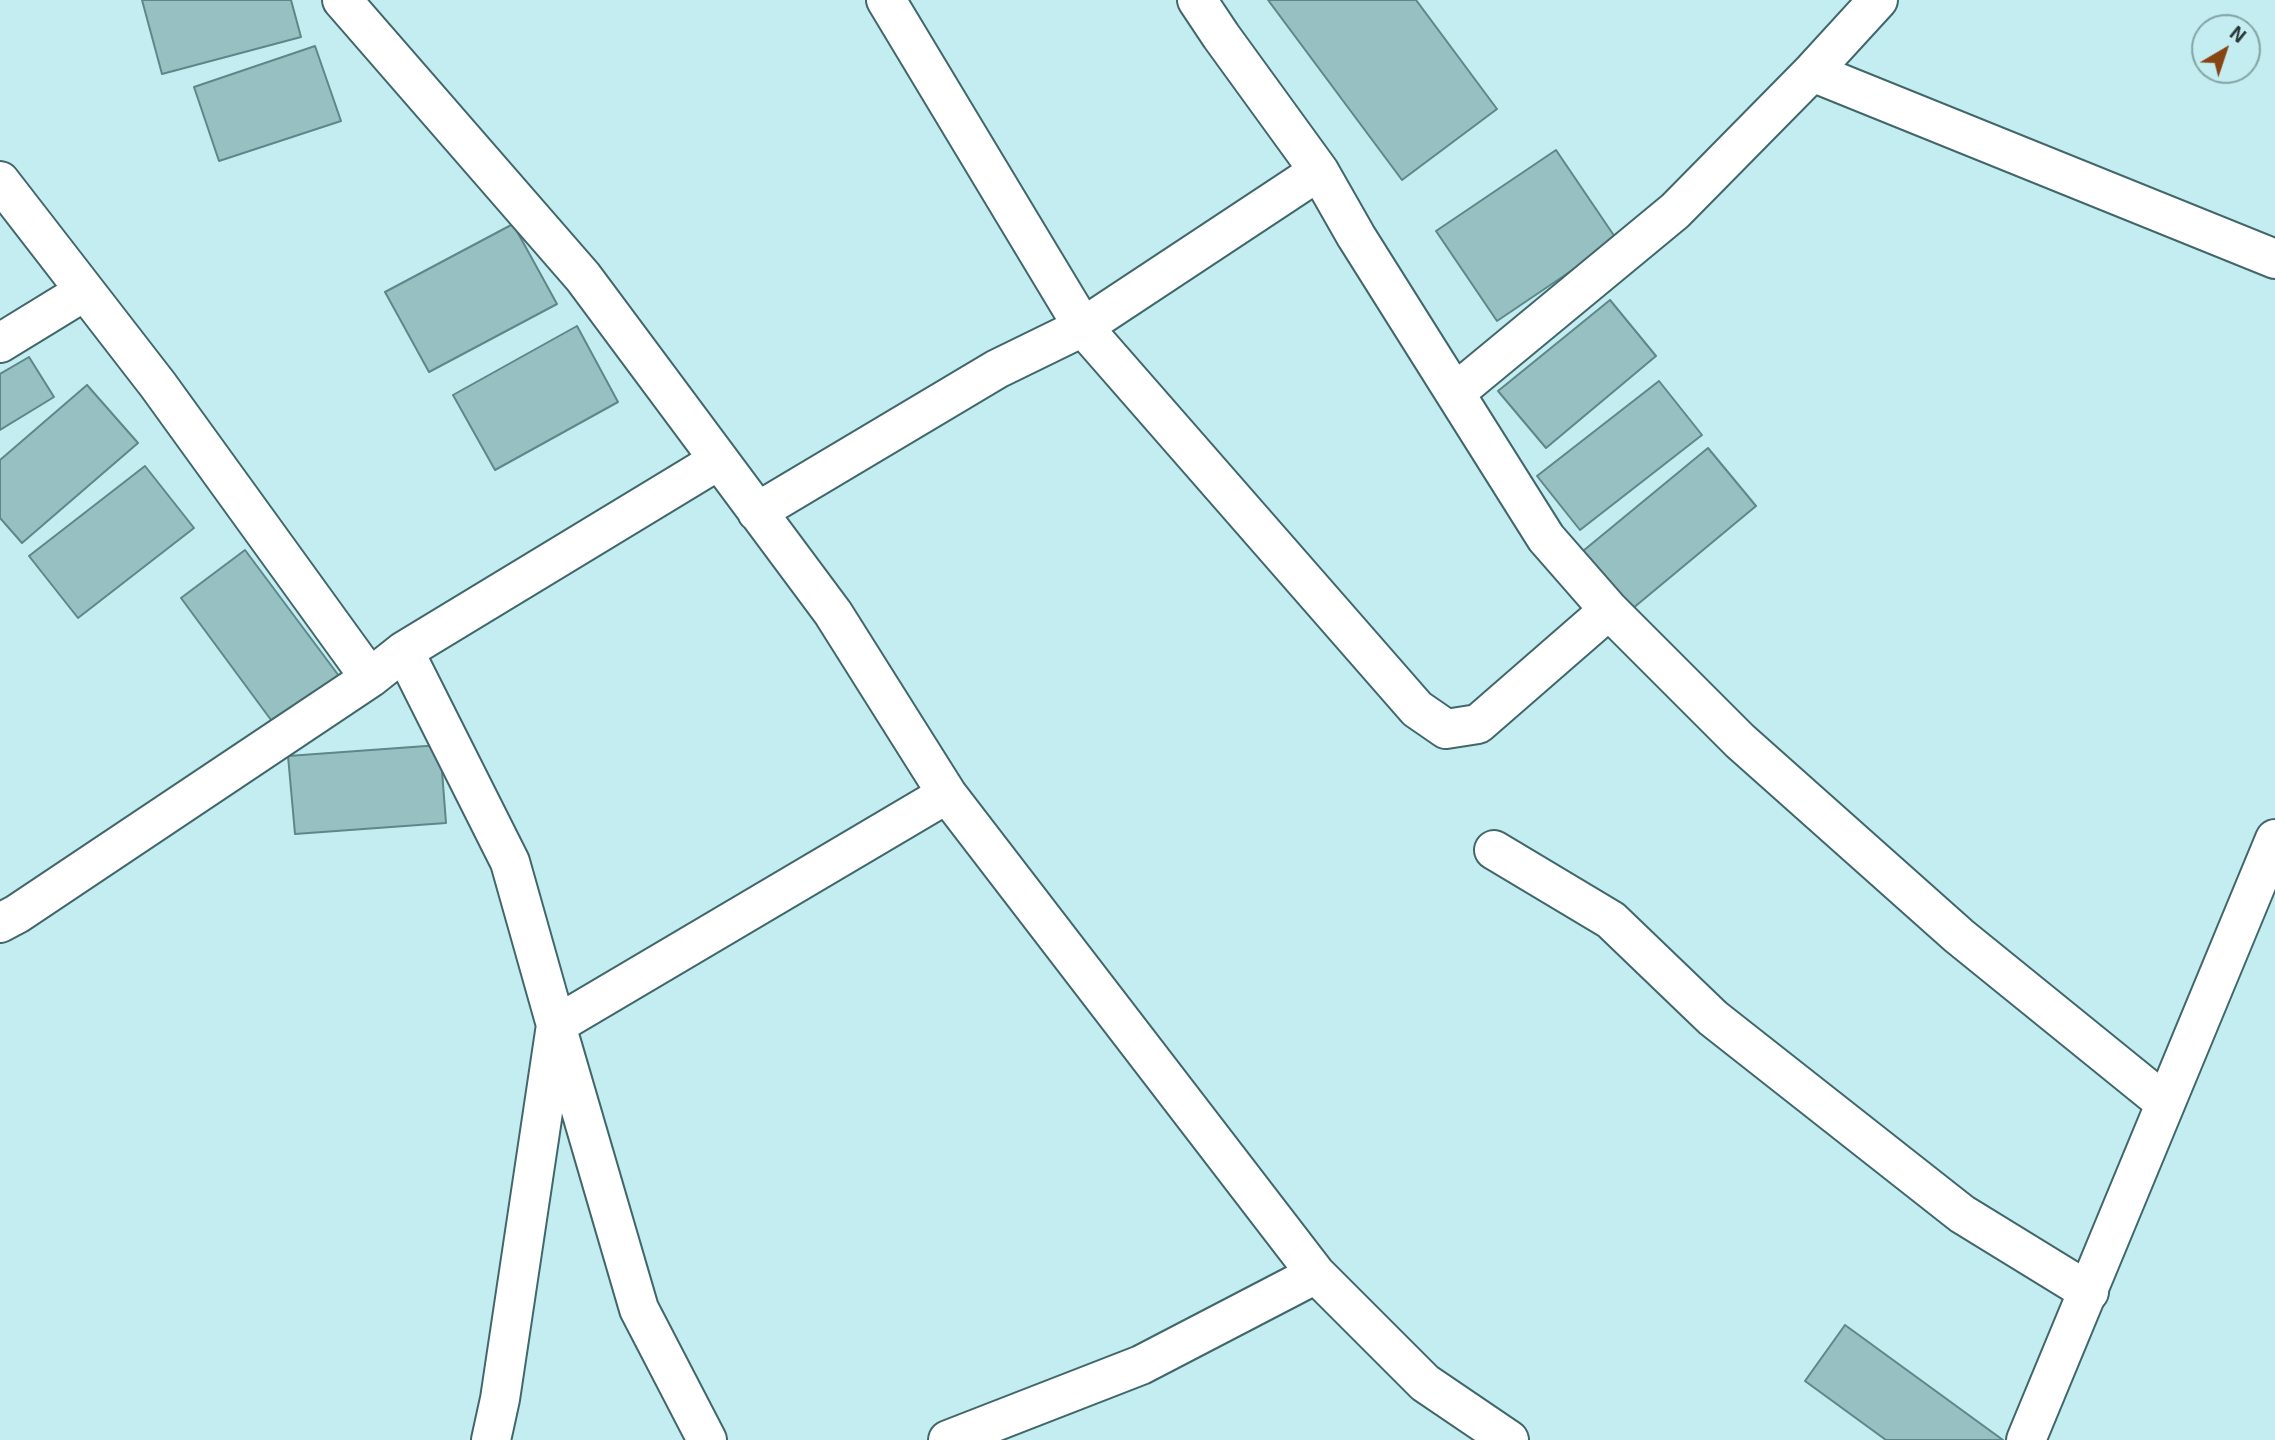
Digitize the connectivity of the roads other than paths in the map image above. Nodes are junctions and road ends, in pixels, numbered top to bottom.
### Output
1 (342, 0) edge
2 (886, 0) edge
3 (1197, 0) edge
4 (1878, 0) edge
5 (1812, 72) junction
6 (1319, 171) junction
7 (0, 181) edge
8 (2275, 259) edge
9 (85, 291) junction
10 (1083, 327) junction
11 (0, 343) edge
12 (1456, 392) junction
13 (719, 460) junction
14 (757, 512) junction
15 (1609, 610) junction
16 (404, 651) junction
17 (370, 678) junction
18 (947, 794) junction
19 (2275, 839) edge
20 (1494, 850) dead end
21 (6, 909) edge
22 (556, 1025) junction
23 (2165, 1103) junction
24 (1316, 1274) junction
25 (2089, 1292) junction
26 (491, 1440) edge
27 (707, 1440) edge
28 (948, 1440) edge
29 (1509, 1440) edge
30 (2026, 1440) edge

1 - 13 street
2 - 10 street
3 - 6 street
4 - 5 street
5 - 8 street
5 - 12 street
6 - 10 street
6 - 12 street
7 - 9 street
9 - 11 street
9 - 17 street
10 - 14 street
10 - 15 street
12 - 15 street
13 - 14 street
13 - 16 street
14 - 18 street
15 - 23 street
16 - 17 street
16 - 22 street
17 - 21 street
18 - 22 street
18 - 24 street
19 - 23 street
20 - 25 street
22 - 26 street
22 - 27 street
23 - 25 street
24 - 28 street
24 - 29 street
25 - 30 street

